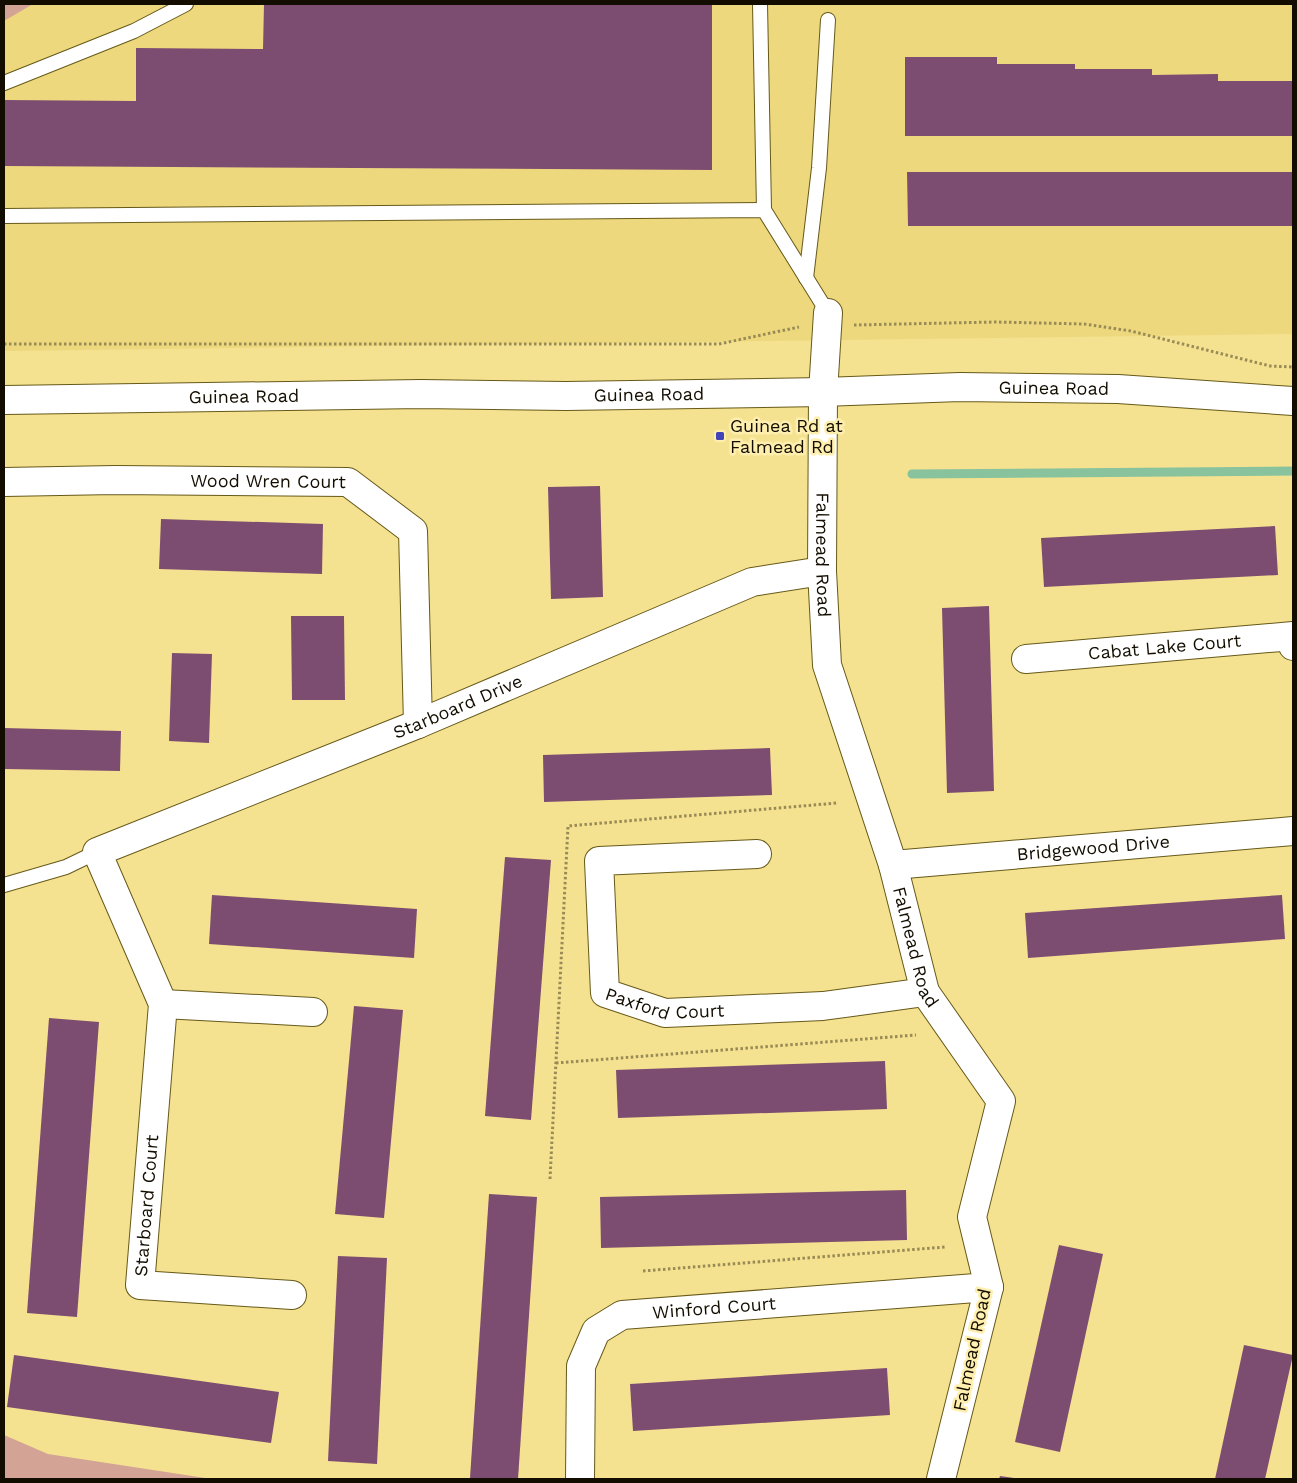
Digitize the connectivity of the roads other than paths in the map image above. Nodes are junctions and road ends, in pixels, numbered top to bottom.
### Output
1 (186, 4) edge
2 (760, 4) edge
3 (828, 20) dead end
4 (4, 83) edge
5 (764, 210) junction
6 (4, 216) edge
7 (806, 278) junction
8 (838, 319) joint
9 (822, 392) junction
10 (4, 400) edge
11 (1293, 401) edge
12 (4, 482) edge
13 (822, 572) junction
14 (1293, 646) edge
15 (1026, 658) dead end
16 (418, 724) junction
17 (1293, 831) edge
18 (97, 852) junction
19 (757, 854) dead end
20 (893, 865) junction
21 (4, 886) edge
22 (925, 992) junction
23 (163, 1004) junction
24 (312, 1012) dead end
25 (988, 1287) junction
26 (292, 1295) dead end
27 (580, 1479) edge
28 (941, 1479) edge

1 - 4 lane
2 - 5 lane
3 - 7 lane
5 - 6 lane
5 - 7 lane
7 - 8 lane
8 - 9 street, Falmead Road
9 - 10 street, Guinea Road
9 - 11 street, Guinea Road
9 - 13 street, Falmead Road
12 - 16 street, Wood Wren Court
13 - 16 street, Starboard Drive
13 - 20 street, Falmead Road
14 - 15 street, Cabat Lake Court
16 - 18 street, Starboard Drive
17 - 20 street, Bridgewood Drive
18 - 21 lane
18 - 23 street, Starboard Court
19 - 22 street, Paxford Court
20 - 22 street, Falmead Road
22 - 25 street, Falmead Road
23 - 24 street
23 - 26 street, Starboard Court
25 - 27 street, Winford Court
25 - 28 street, Falmead Road

